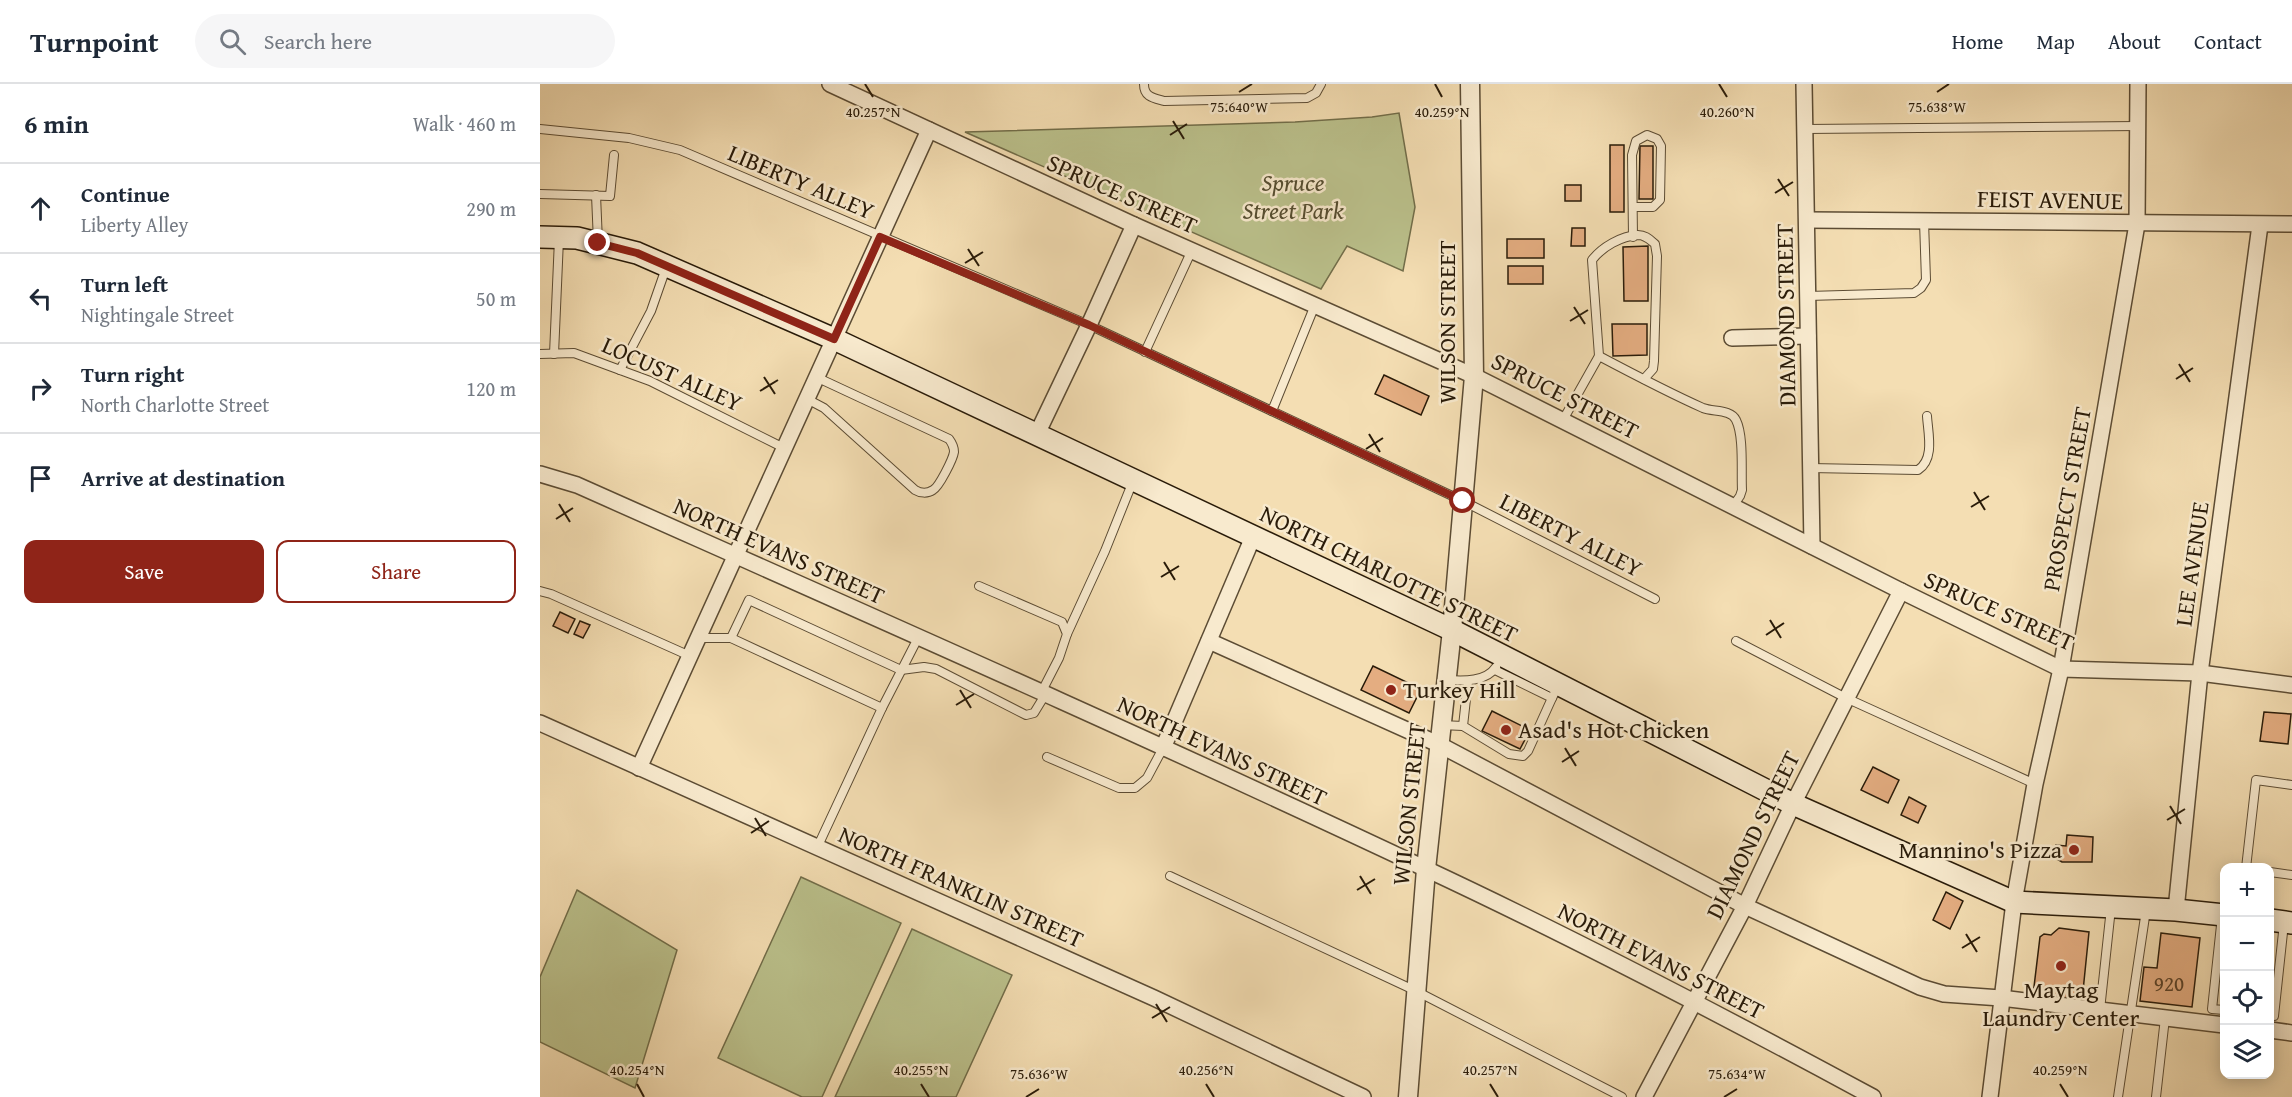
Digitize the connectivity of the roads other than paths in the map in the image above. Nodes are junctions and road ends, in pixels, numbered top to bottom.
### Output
1 (830, 84) edge
2 (1144, 84) edge
3 (1321, 84) edge
4 (1470, 84) edge
5 (1804, 84) edge
6 (2138, 84) edge
7 (2138, 126) junction
8 (540, 129) edge
9 (1805, 129) junction
10 (929, 130) junction
11 (614, 155) dead end
12 (540, 194) edge
13 (596, 195) junction
14 (1633, 207) junction
15 (1807, 220) junction
16 (1924, 221) junction
17 (2137, 224) junction
18 (2292, 224) edge
19 (1134, 225) junction
20 (2260, 225) junction
21 (549, 237) edge
22 (880, 237) junction
23 (1633, 237) junction
24 (598, 243) junction
25 (1192, 250) junction
26 (667, 266) junction
27 (1808, 296) junction
28 (1315, 305) junction
29 (1089, 325) junction
30 (1808, 336) junction
31 (1732, 338) dead end
32 (834, 339) junction
33 (1145, 351) junction
34 (540, 354) edge
35 (554, 354) junction
36 (1599, 356) junction
37 (620, 370) junction
38 (1474, 376) junction
39 (816, 377) junction
40 (1644, 379) junction
41 (807, 399) junction
42 (1272, 411) junction
43 (1927, 416) dead end
44 (1563, 420) junction
45 (1037, 434) junction
46 (784, 448) junction
47 (1810, 468) junction
48 (540, 474) edge
49 (1133, 480) junction
50 (1463, 501) junction
51 (1733, 506) junction
52 (1253, 537) junction
53 (1812, 546) junction
54 (735, 556) junction
55 (979, 586) dead end
56 (540, 591) edge
57 (1901, 591) junction
58 (1655, 599) dead end
59 (1452, 630) junction
60 (1067, 634) junction
61 (698, 638) junction
62 (731, 638) junction
63 (918, 638) junction
64 (1209, 641) junction
65 (1736, 641) dead end
66 (690, 656) junction
67 (1498, 662) junction
68 (2061, 669) junction
69 (902, 670) junction
70 (2200, 673) junction
71 (1446, 680) junction
72 (1468, 681) junction
73 (2292, 685) edge
74 (1555, 691) junction
75 (1043, 694) junction
76 (1846, 698) junction
77 (882, 708) junction
78 (540, 723) edge
79 (1463, 726) junction
80 (1439, 734) junction
81 (1163, 748) junction
82 (1047, 757) dead end
83 (639, 768) junction
84 (2036, 784) junction
85 (2292, 785) edge
86 (1793, 804) junction
87 (818, 848) junction
88 (2246, 863) edge
89 (1426, 869) junction
90 (2274, 873) edge
91 (2292, 875) edge
92 (1170, 876) dead end
93 (2014, 902) junction
94 (1745, 906) junction
95 (2111, 906) junction
96 (2146, 908) junction
97 (2176, 910) junction
98 (2220, 915) edge
99 (2223, 917) edge
100 (2282, 922) edge
101 (1416, 991) junction
102 (2001, 998) junction
103 (1694, 1001) junction
104 (2100, 1010) junction
105 (2220, 1010) edge
106 (2129, 1013) junction
107 (2274, 1016) edge
108 (2165, 1018) junction
109 (2220, 1025) edge
110 (2274, 1031) edge
111 (2292, 1033) edge
112 (1363, 1097) edge
113 (1408, 1097) edge
114 (1622, 1097) edge
115 (1644, 1097) edge
116 (1872, 1097) edge
117 (1990, 1097) edge
118 (2118, 1097) edge
119 (2156, 1097) edge

1 - 10 street, SPRUCE STREET
2 - 3 lane
4 - 38 street, WILSON STREET
5 - 9 street, DIAMOND STREET
6 - 7 street, PROSPECT STREET
7 - 9 lane
7 - 17 street, PROSPECT STREET
8 - 22 lane, LIBERTY ALLEY
9 - 15 street, DIAMOND STREET
10 - 19 street, SPRUCE STREET
10 - 22 street
11 - 13 lane
12 - 13 lane
13 - 24 lane
14 - 14 lane
14 - 23 lane
15 - 16 street, FEIST AVENUE
15 - 27 street, DIAMOND STREET
16 - 17 street, FEIST AVENUE
16 - 27 lane
17 - 20 street, FEIST AVENUE
17 - 68 street, PROSPECT STREET
18 - 20 street, FEIST AVENUE
19 - 25 street, SPRUCE STREET
19 - 29 street
20 - 70 street, LEE AVENUE
21 - 24 main road, NORTH CHARLOTTE STREET
21 - 35 lane
22 - 29 lane, LIBERTY ALLEY
22 - 32 street
23 - 36 lane
23 - 40 lane
24 - 26 main road, NORTH CHARLOTTE STREET
25 - 28 street, SPRUCE STREET
25 - 33 lane
26 - 32 main road, NORTH CHARLOTTE STREET
26 - 37 lane
27 - 30 street, DIAMOND STREET
28 - 38 street, SPRUCE STREET
28 - 42 lane
29 - 33 lane, LIBERTY ALLEY
29 - 45 street
30 - 31 street
30 - 47 street, DIAMOND STREET
32 - 39 street
32 - 45 main road, NORTH CHARLOTTE STREET
33 - 42 lane, LIBERTY ALLEY
34 - 35 lane, LOCUST ALLEY
35 - 37 lane, LOCUST ALLEY
36 - 40 lane
36 - 44 lane
37 - 46 lane, LOCUST ALLEY
38 - 44 street, SPRUCE STREET
38 - 50 street, WILSON STREET
39 - 41 street
39 - 41 lane
40 - 51 lane
41 - 46 street
42 - 50 lane, LIBERTY ALLEY
43 - 47 lane
44 - 51 street, SPRUCE STREET
45 - 49 main road, NORTH CHARLOTTE STREET
46 - 54 street
47 - 53 street, DIAMOND STREET
48 - 54 street, NORTH EVANS STREET
49 - 52 main road, NORTH CHARLOTTE STREET
49 - 60 lane
50 - 58 lane, LIBERTY ALLEY
50 - 59 street, WILSON STREET
51 - 53 street, SPRUCE STREET
52 - 59 main road, NORTH CHARLOTTE STREET
52 - 64 street
53 - 57 street, SPRUCE STREET
54 - 61 street
54 - 63 street, NORTH EVANS STREET
55 - 60 lane
56 - 66 lane
57 - 68 street, SPRUCE STREET
57 - 76 street, DIAMOND STREET
59 - 67 main road, NORTH CHARLOTTE STREET
59 - 71 street, WILSON STREET
60 - 75 lane
61 - 62 lane
61 - 66 street
62 - 69 lane
62 - 77 lane
63 - 69 lane
63 - 75 street, NORTH EVANS STREET
64 - 80 street
64 - 81 street
65 - 76 lane
66 - 83 street
67 - 72 lane
67 - 74 main road, NORTH CHARLOTTE STREET
68 - 70 street, SPRUCE STREET
68 - 84 street, PROSPECT STREET
69 - 75 lane
69 - 77 lane
70 - 73 street, SPRUCE STREET
70 - 97 street, LEE AVENUE
71 - 72 lane
71 - 80 street, WILSON STREET
72 - 79 lane
74 - 79 lane
74 - 86 main road, NORTH CHARLOTTE STREET
75 - 81 street, NORTH EVANS STREET
76 - 84 lane
76 - 86 street, DIAMOND STREET
77 - 87 lane
78 - 83 street, NORTH FRANKLIN STREET
79 - 80 lane
80 - 89 street, WILSON STREET
80 - 94 street
81 - 82 lane
81 - 89 street, NORTH EVANS STREET
83 - 87 street, NORTH FRANKLIN STREET
84 - 93 street, PROSPECT STREET
85 - 88 lane
86 - 93 main road, NORTH CHARLOTTE STREET
86 - 94 street, DIAMOND STREET
87 - 112 street, NORTH FRANKLIN STREET
89 - 101 street, WILSON STREET
89 - 103 street, NORTH EVANS STREET
90 - 91 lane
92 - 101 lane
93 - 95 main road, NORTH CHARLOTTE STREET
93 - 102 street, PROSPECT STREET
94 - 102 street
94 - 103 street, DIAMOND STREET
95 - 96 main road, NORTH CHARLOTTE STREET
95 - 104 lane
96 - 97 main road, NORTH CHARLOTTE STREET
96 - 106 lane
97 - 98 main road, NORTH CHARLOTTE STREET
99 - 105 lane
100 - 107 lane
101 - 113 street, WILSON STREET
101 - 114 lane
102 - 104 street
102 - 117 street, PROSPECT STREET
103 - 115 street, DIAMOND STREET
103 - 116 street, NORTH EVANS STREET
104 - 106 street
106 - 108 street
106 - 118 lane
108 - 109 street
108 - 119 lane
110 - 111 street

